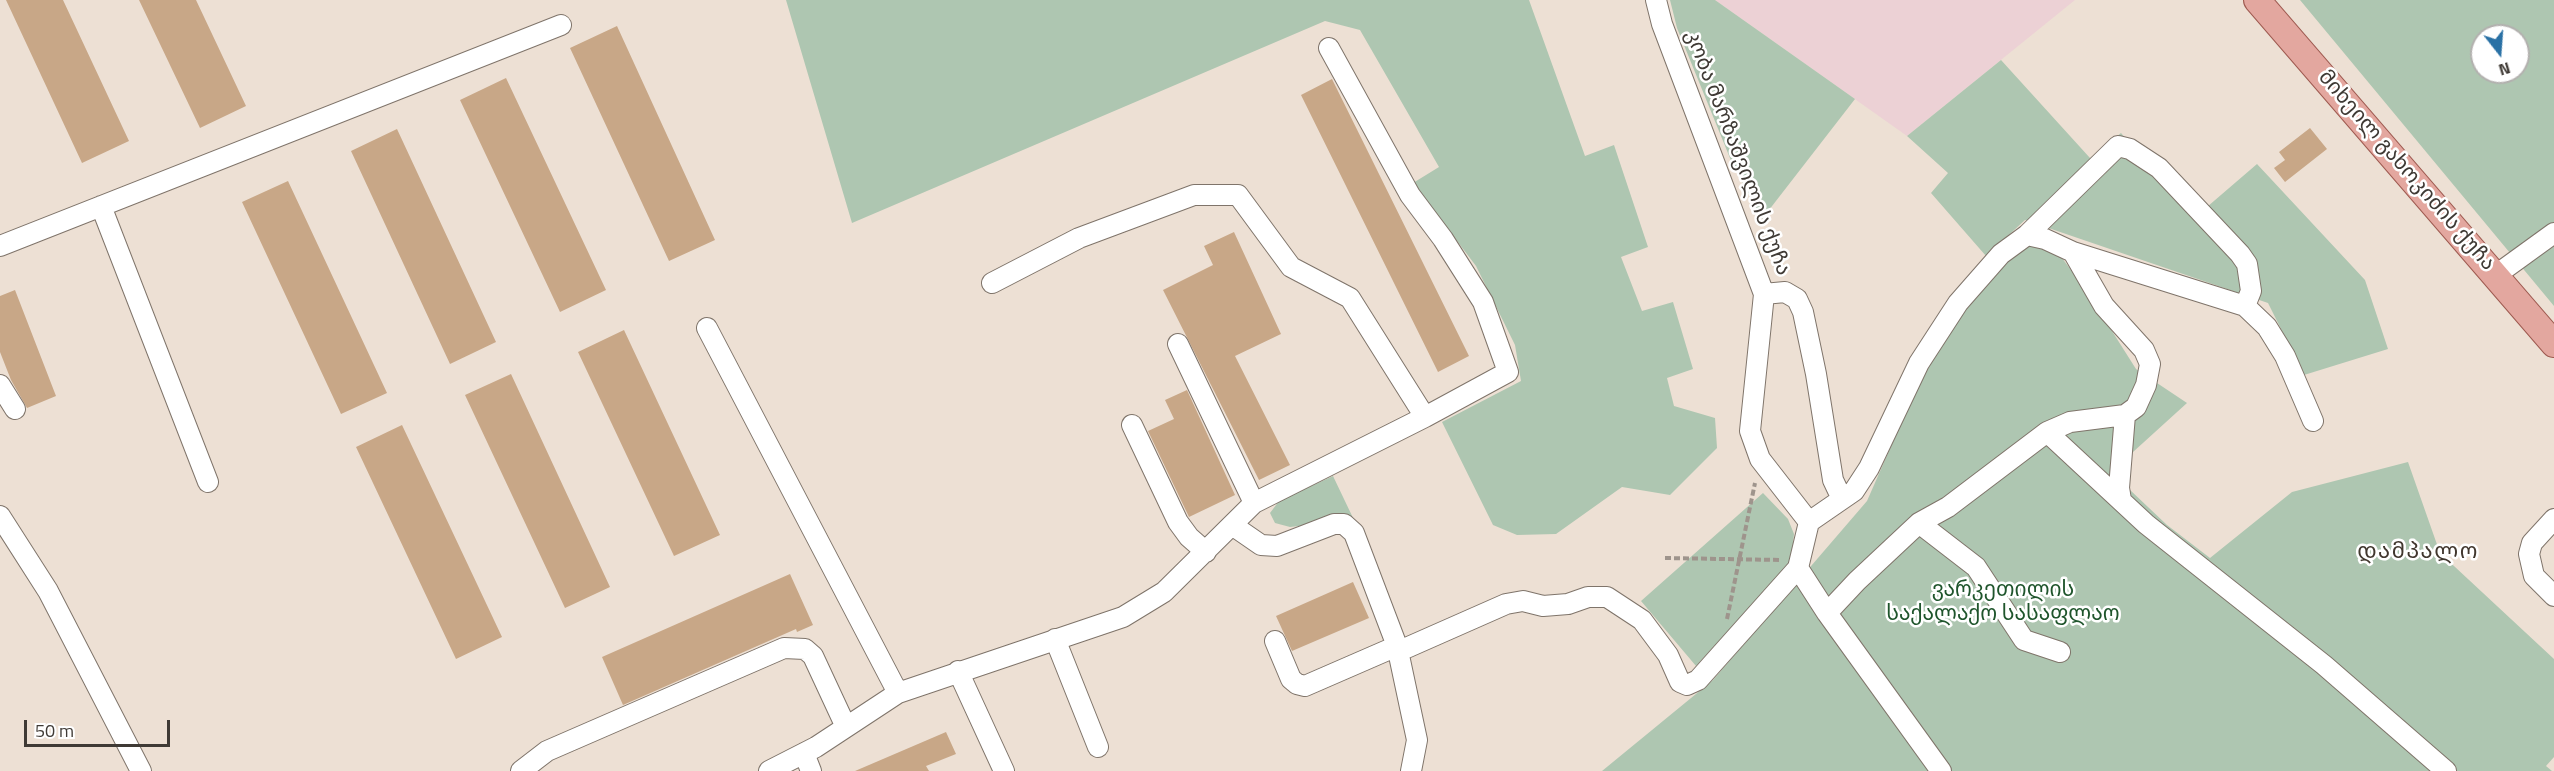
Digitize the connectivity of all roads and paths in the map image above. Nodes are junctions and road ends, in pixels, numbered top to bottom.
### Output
1 (1656, 0) edge
2 (2257, 0) edge
3 (561, 25) dead end
4 (1329, 48) dead end
5 (101, 206) junction
6 (2554, 233) edge
7 (2027, 235) junction
8 (0, 246) edge
9 (2073, 252) junction
10 (2496, 275) junction
11 (992, 283) dead end
12 (1764, 294) junction
13 (2245, 306) junction
14 (707, 328) dead end
15 (1178, 344) dead end
16 (2554, 344) edge
17 (0, 385) edge
18 (15, 409) dead end
19 (2125, 415) junction
20 (1425, 417) junction
21 (2313, 421) dead end
22 (1132, 425) dead end
23 (2046, 432) junction
24 (1760, 459) junction
25 (208, 482) dead end
26 (1842, 500) junction
27 (2121, 500) junction
28 (1254, 503) junction
29 (0, 516) edge
30 (2554, 519) edge
31 (1809, 522) junction
32 (1919, 523) junction
33 (1232, 525) junction
34 (1206, 552) junction
35 (1665, 558) dead end
36 (1740, 559) junction
37 (1799, 564) junction
38 (2554, 596) edge
39 (1827, 613) junction
40 (1055, 639) junction
41 (1275, 641) dead end
42 (1397, 646) junction
43 (2060, 652) dead end
44 (1714, 660) junction
45 (958, 671) junction
46 (898, 693) junction
47 (846, 727) junction
48 (1098, 747) dead end
49 (807, 762) edge
50 (141, 771) edge
51 (521, 771) edge
52 (769, 771) edge
53 (1004, 771) edge
54 (1412, 771) edge
55 (1941, 771) edge
56 (2446, 771) edge

1 - 12 street, კობა მარზაშვილის ქუჩა
2 - 10 main road, მიხეილ გახოკიძის ქუჩა
3 - 5 street
4 - 20 street
5 - 8 street
5 - 25 street
6 - 10 street
7 - 9 street
7 - 13 street
7 - 26 street
9 - 13 street
9 - 19 street
10 - 16 main road, მიხეილ გახოკიძის ქუჩა
11 - 20 street
12 - 24 street, კობა მარზაშვილის ქუჩა
12 - 26 street
13 - 21 street
14 - 46 street
15 - 28 street
17 - 18 street
19 - 23 street
19 - 27 street
20 - 28 street
22 - 34 street
23 - 27 street
23 - 32 street
24 - 31 street, კობა მარზაშვილის ქუჩა
24 - 36 path
26 - 31 street
27 - 56 street
28 - 33 street
29 - 50 street
30 - 38 street
31 - 37 street
32 - 39 street
32 - 43 street
33 - 34 street
33 - 42 street
34 - 40 street
35 - 36 path
36 - 37 path
36 - 44 path
37 - 39 street
37 - 44 street
39 - 55 street
40 - 45 street
40 - 48 street
41 - 42 street
42 - 44 street
42 - 54 street
45 - 46 street
45 - 53 street
46 - 47 street
47 - 49 street
47 - 51 street
49 - 52 street

